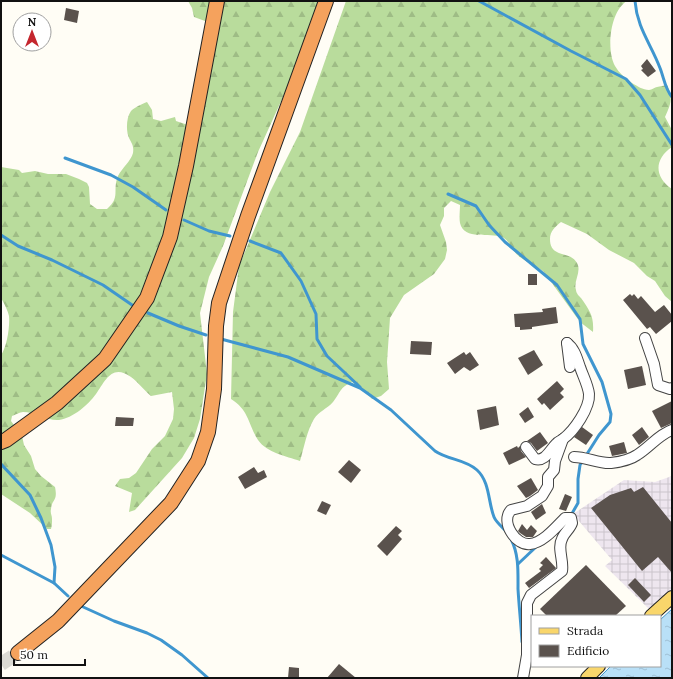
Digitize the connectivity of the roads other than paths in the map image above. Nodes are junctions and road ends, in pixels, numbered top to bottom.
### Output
1 (217, 1) edge
2 (326, 1) edge
3 (645, 338) dead end
4 (570, 367) dead end
5 (672, 388) edge
6 (672, 430) edge
7 (563, 439) junction
8 (1, 442) edge
9 (526, 447) dead end
10 (574, 457) dead end
11 (672, 597) edge
12 (652, 615) edge
13 (18, 653) tunnel mouth
14 (598, 667) edge
15 (523, 678) edge
16 (587, 678) edge

1 - 8 highway
2 - 13 highway
3 - 5 street
4 - 7 street
6 - 10 street
7 - 9 street
7 - 15 street
11 - 12 main road
14 - 16 main road

